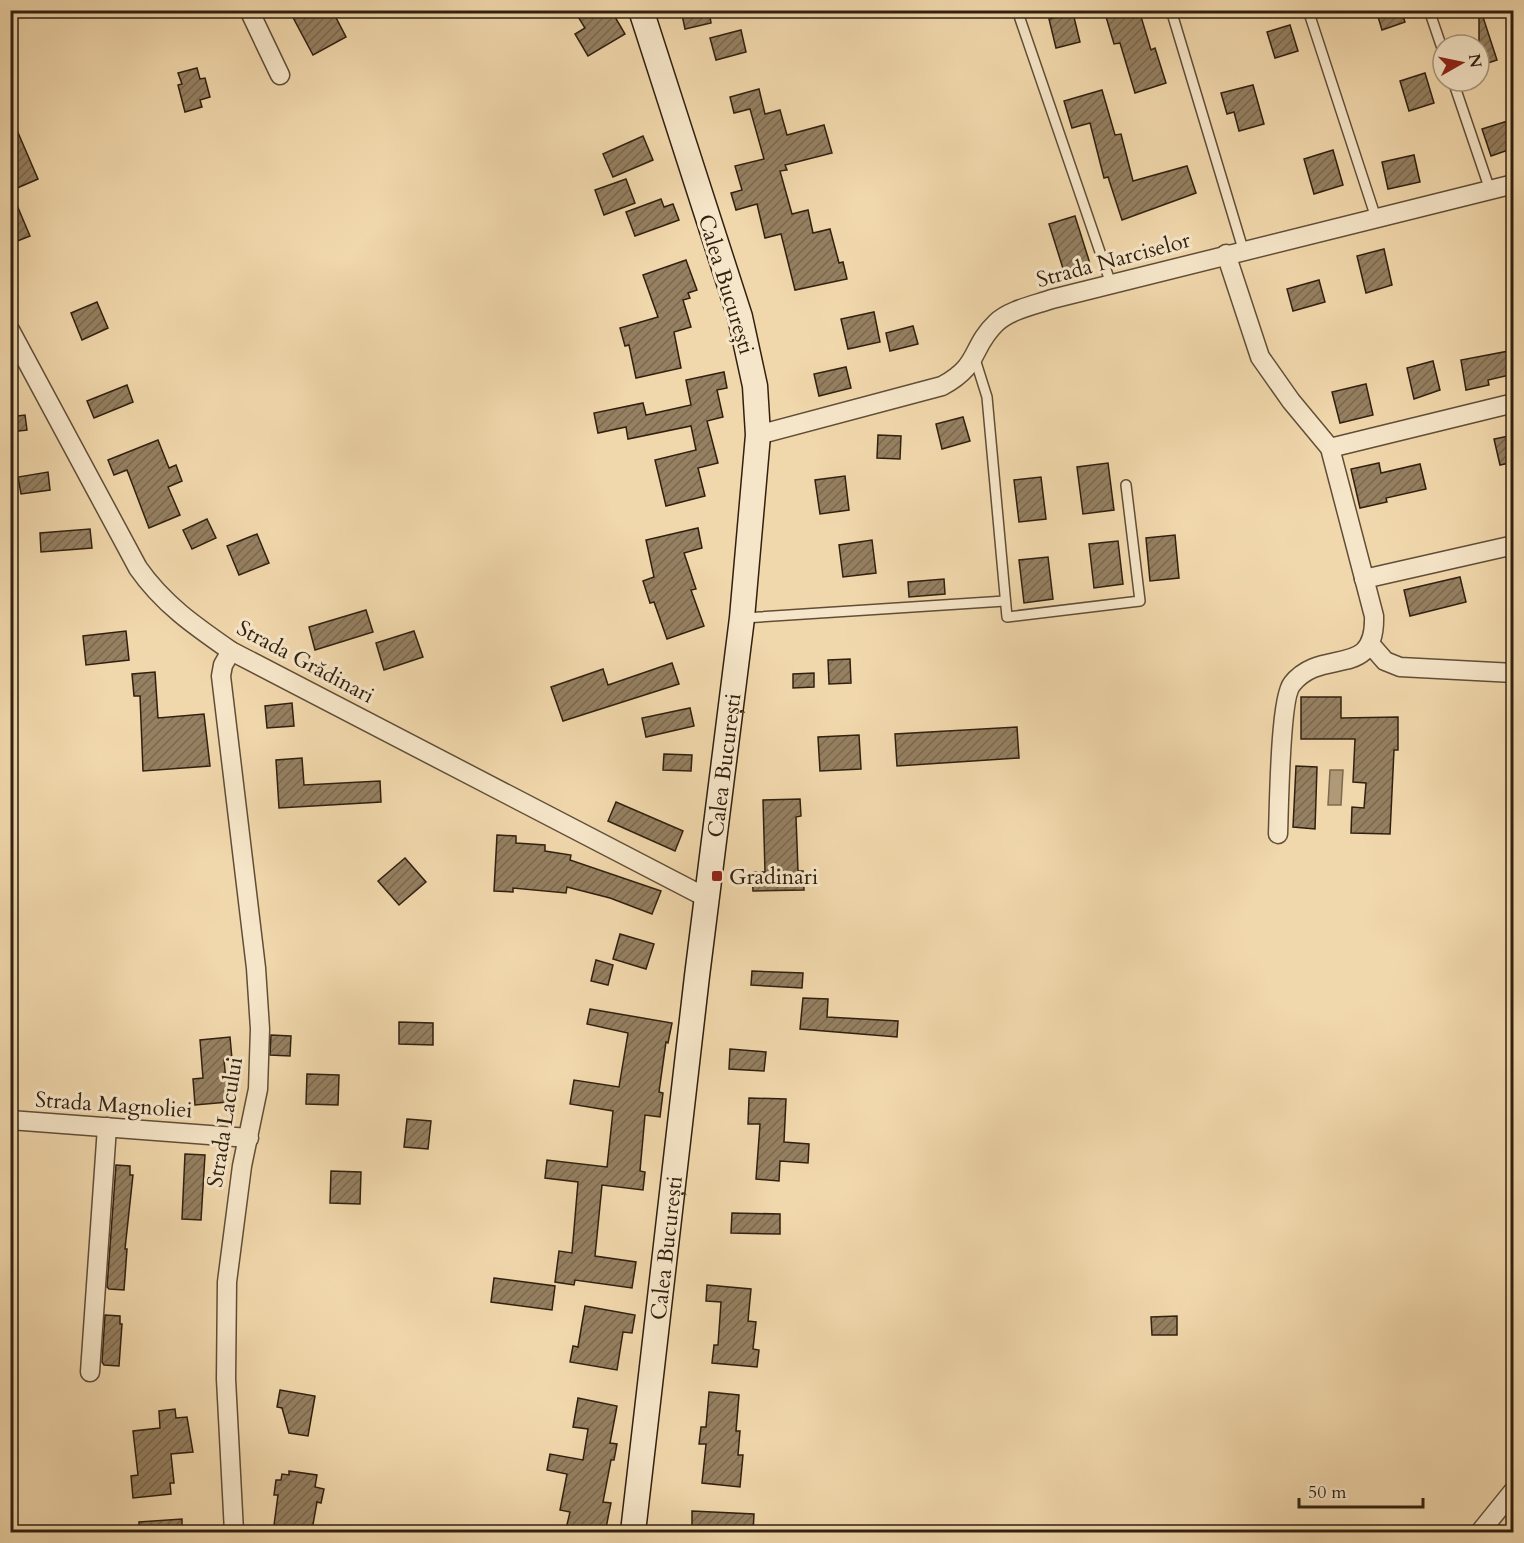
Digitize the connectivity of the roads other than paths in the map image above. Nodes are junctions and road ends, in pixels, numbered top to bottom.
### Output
1 (249, 10) edge
2 (641, 10) edge
3 (1017, 10) edge
4 (1171, 10) edge
5 (1308, 10) edge
6 (1429, 10) edge
7 (1437, 33) edge
8 (280, 75) dead end
9 (1457, 93) edge
10 (1514, 184) edge
11 (1490, 190) junction
12 (1376, 218) junction
13 (1235, 251) junction
14 (1111, 284) junction
15 (12, 334) edge
16 (975, 359) junction
17 (1514, 403) edge
18 (758, 435) junction
19 (1330, 448) junction
20 (1126, 485) dead end
21 (1514, 545) edge
22 (1364, 579) junction
23 (1005, 601) junction
24 (742, 618) junction
25 (1371, 645) junction
26 (231, 651) junction
27 (1514, 673) edge
28 (1278, 834) dead end
29 (707, 898) junction
30 (10, 1120) edge
31 (107, 1128) junction
32 (249, 1138) junction
33 (90, 1372) dead end
34 (1514, 1490) edge
35 (234, 1533) edge
36 (633, 1533) edge
37 (1480, 1533) edge

1 - 8 street
2 - 18 main road, Calea București
3 - 14 lane
4 - 13 lane
5 - 12 lane
6 - 7 lane
9 - 11 lane
10 - 11 street, Strada Narciselor
11 - 12 street, Strada Narciselor
12 - 13 street, Strada Narciselor
13 - 14 street, Strada Narciselor
13 - 19 street
14 - 16 street, Strada Narciselor
15 - 26 street, Strada Grădinari
16 - 18 street, Strada Narciselor
16 - 23 lane
17 - 19 street
18 - 24 main road, Calea București
19 - 22 street
20 - 23 lane
21 - 22 street
22 - 25 street
23 - 24 lane
24 - 29 main road, Calea București
25 - 27 street
25 - 28 street
26 - 29 street, Strada Grădinari
26 - 32 street, Strada Lacului
29 - 36 main road, Calea București
30 - 31 street, Strada Magnoliei
31 - 32 street, Strada Magnoliei
31 - 33 street
32 - 35 street, Strada Lacului
34 - 37 street

